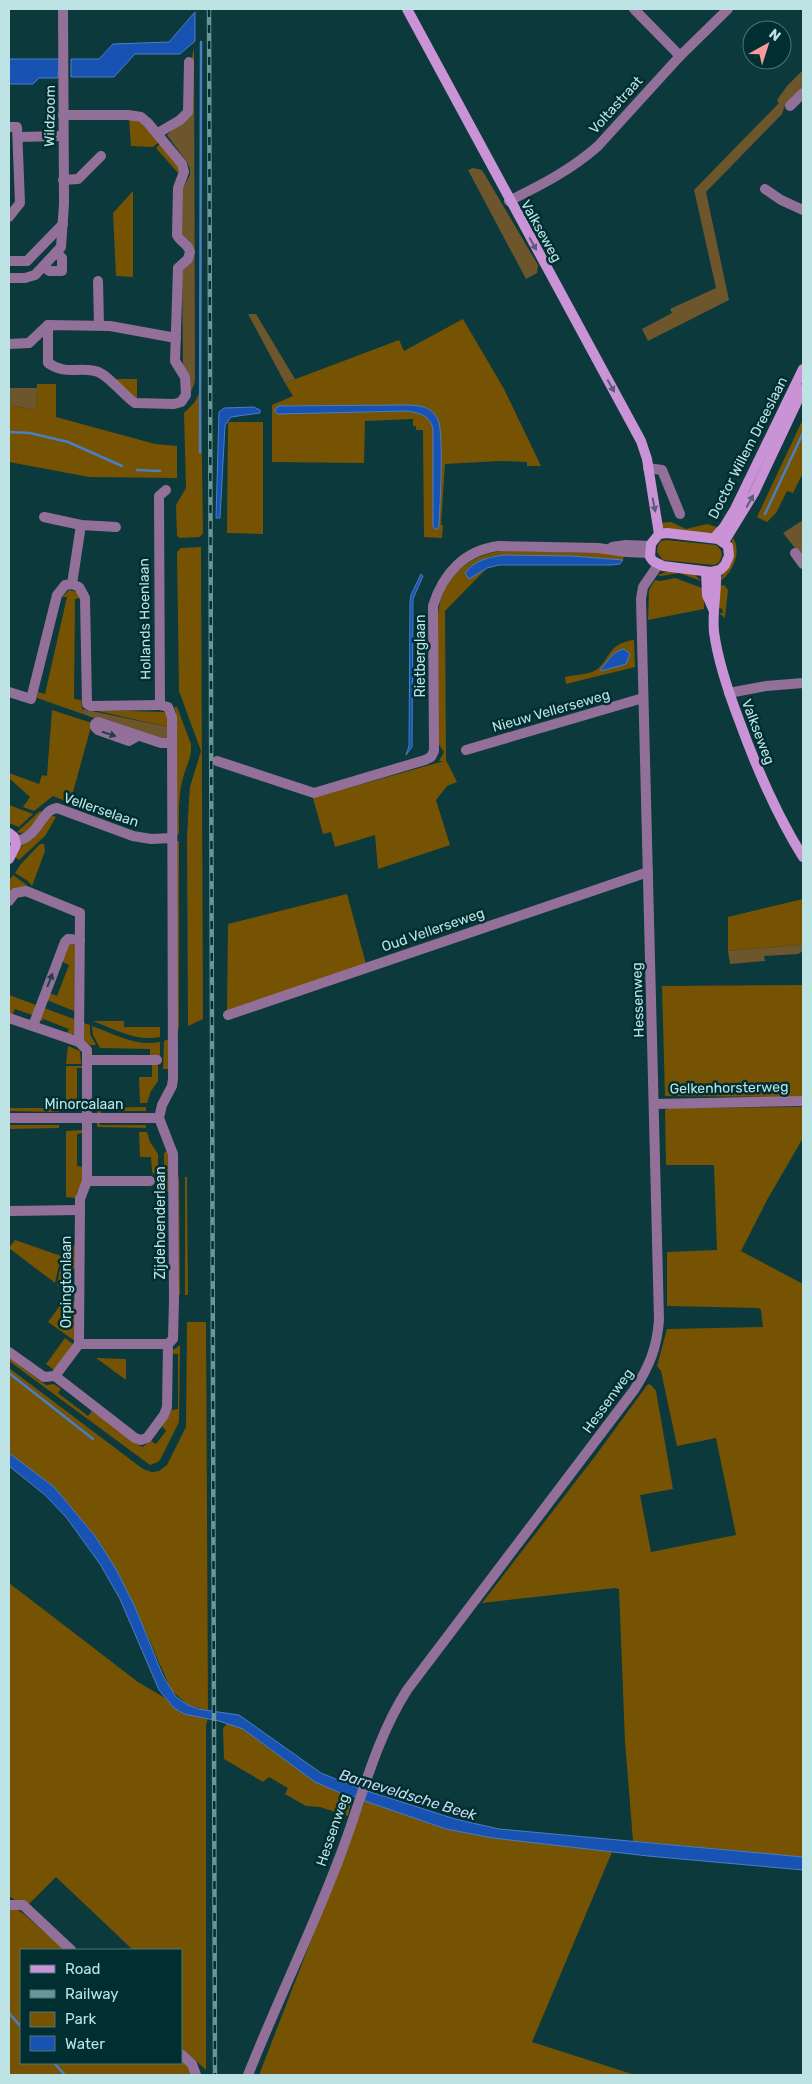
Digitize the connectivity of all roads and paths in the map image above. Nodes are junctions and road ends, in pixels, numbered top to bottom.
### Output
1 (63, 9) edge
2 (407, 9) edge
3 (634, 9) edge
4 (728, 9) edge
5 (680, 56) junction
6 (189, 62) dead end
7 (803, 93) edge
8 (790, 106) dead end
9 (63, 114) junction
10 (9, 127) edge
11 (158, 134) junction
12 (63, 136) junction
13 (18, 137) junction
14 (101, 156) dead end
15 (63, 180) junction
16 (765, 189) dead end
17 (509, 201) junction
18 (803, 210) edge
19 (9, 217) edge
20 (63, 224) junction
21 (57, 253) junction
22 (9, 261) edge
23 (44, 266) junction
24 (9, 278) edge
25 (98, 281) dead end
26 (48, 325) junction
27 (99, 326) junction
28 (176, 338) junction
29 (9, 344) edge
30 (803, 371) edge
31 (803, 389) edge
32 (648, 468) junction
33 (166, 490) dead end
34 (680, 514) dead end
35 (44, 517) dead end
36 (81, 525) junction
37 (116, 527) dead end
38 (659, 534) junction
39 (714, 538) junction
40 (724, 542) junction
41 (650, 550) junction
42 (795, 553) dead end
43 (803, 564) edge
44 (658, 565) junction
45 (706, 572) junction
46 (716, 572) junction
47 (72, 584) junction
48 (713, 608) junction
49 (803, 683) edge
50 (9, 692) edge
51 (729, 694) junction
52 (643, 698) junction
53 (160, 705) junction
54 (138, 736) dead end
55 (172, 743) junction
56 (466, 750) dead end
57 (217, 761) dead end
58 (12, 837) edge
59 (172, 838) junction
60 (803, 857) edge
61 (9, 859) edge
62 (648, 872) junction
63 (9, 901) edge
64 (80, 940) junction
65 (228, 1015) dead end
66 (9, 1018) edge
67 (33, 1026) junction
68 (79, 1042) junction
69 (87, 1060) junction
70 (157, 1060) dead end
71 (803, 1101) edge
72 (655, 1104) junction
73 (9, 1118) edge
74 (86, 1118) junction
75 (159, 1118) junction
76 (150, 1180) dead end
77 (87, 1181) junction
78 (80, 1210) junction
79 (9, 1211) edge
80 (79, 1344) junction
81 (168, 1344) junction
82 (9, 1352) edge
83 (54, 1376) junction
84 (9, 1905) edge
85 (70, 1949) edge
86 (182, 2055) edge
87 (196, 2075) edge
88 (248, 2075) edge

1 - 9 street, Wildzoom
2 - 17 main road, Valkseweg
3 - 5 street
4 - 5 street, Voltastraat
5 - 17 street, Voltastraat
6 - 11 street
7 - 8 street
9 - 11 street
9 - 12 street, Wildzoom
10 - 13 street
11 - 28 street
12 - 13 street
12 - 15 street, Wildzoom
13 - 19 street
14 - 15 street
15 - 20 street, Wildzoom
16 - 18 street
17 -> 32 main road, Valkseweg
20 - 21 street, Wildzoom
20 - 22 street
21 - 23 street, Wildzoom
21 - 23 street, Wildzoom
23 - 24 street, Wildzoom
25 - 27 street
26 - 27 street
26 - 28 street
26 - 29 street
27 - 28 street
30 - 39 main road, Doctor Willem Dreeslaan
40 -> 31 main road, Doctor Willem Dreeslaan
32 - 34 street
32 -> 38 main road, Valkseweg
33 - 53 street, Hollands Hoenlaan
35 - 36 street
36 - 37 street
36 - 47 street
38 - 39 main road
38 - 41 main road
39 - 40 main road
40 - 46 main road
41 - 44 main road
41 - 57 street, Rietberglaan
42 - 43 street
44 - 45 main road
44 - 52 street, Hessenweg
45 - 46 main road
45 - 48 main road, Valkseweg
46 - 48 main road, Valkseweg
47 - 50 street
47 - 53 street
48 - 51 main road, Valkseweg
49 - 51 street
51 - 60 main road, Valkseweg
52 - 56 street, Nieuw Vellerseweg
52 - 62 street, Hessenweg
53 - 55 street
54 - 55 street
55 - 59 street
58 - 59 street, Vellerselaan
58 - 61 main road
59 - 75 street
62 - 65 street, Oud Vellerseweg
62 - 72 street, Hessenweg
63 - 64 street
67 -> 64 street
64 - 68 street
66 - 67 street
67 - 68 street
68 - 69 street
69 - 70 street
69 - 74 street, Orpingtonlaan
71 - 72 street, Gelkenhorsterweg
72 - 88 street, Hessenweg
73 - 74 street, Minorcalaan
74 - 75 street, Minorcalaan
74 - 77 street, Orpingtonlaan
75 - 81 street, Zijdehoenderlaan
76 - 77 street
77 - 78 street, Orpingtonlaan
78 - 79 street
78 - 80 street, Orpingtonlaan
80 - 81 street
80 - 83 street, Orpingtonlaan
81 - 83 street, Zijdehoenderlaan
82 - 83 street, Zijdehoenderlaan
84 - 85 street
86 - 87 street

